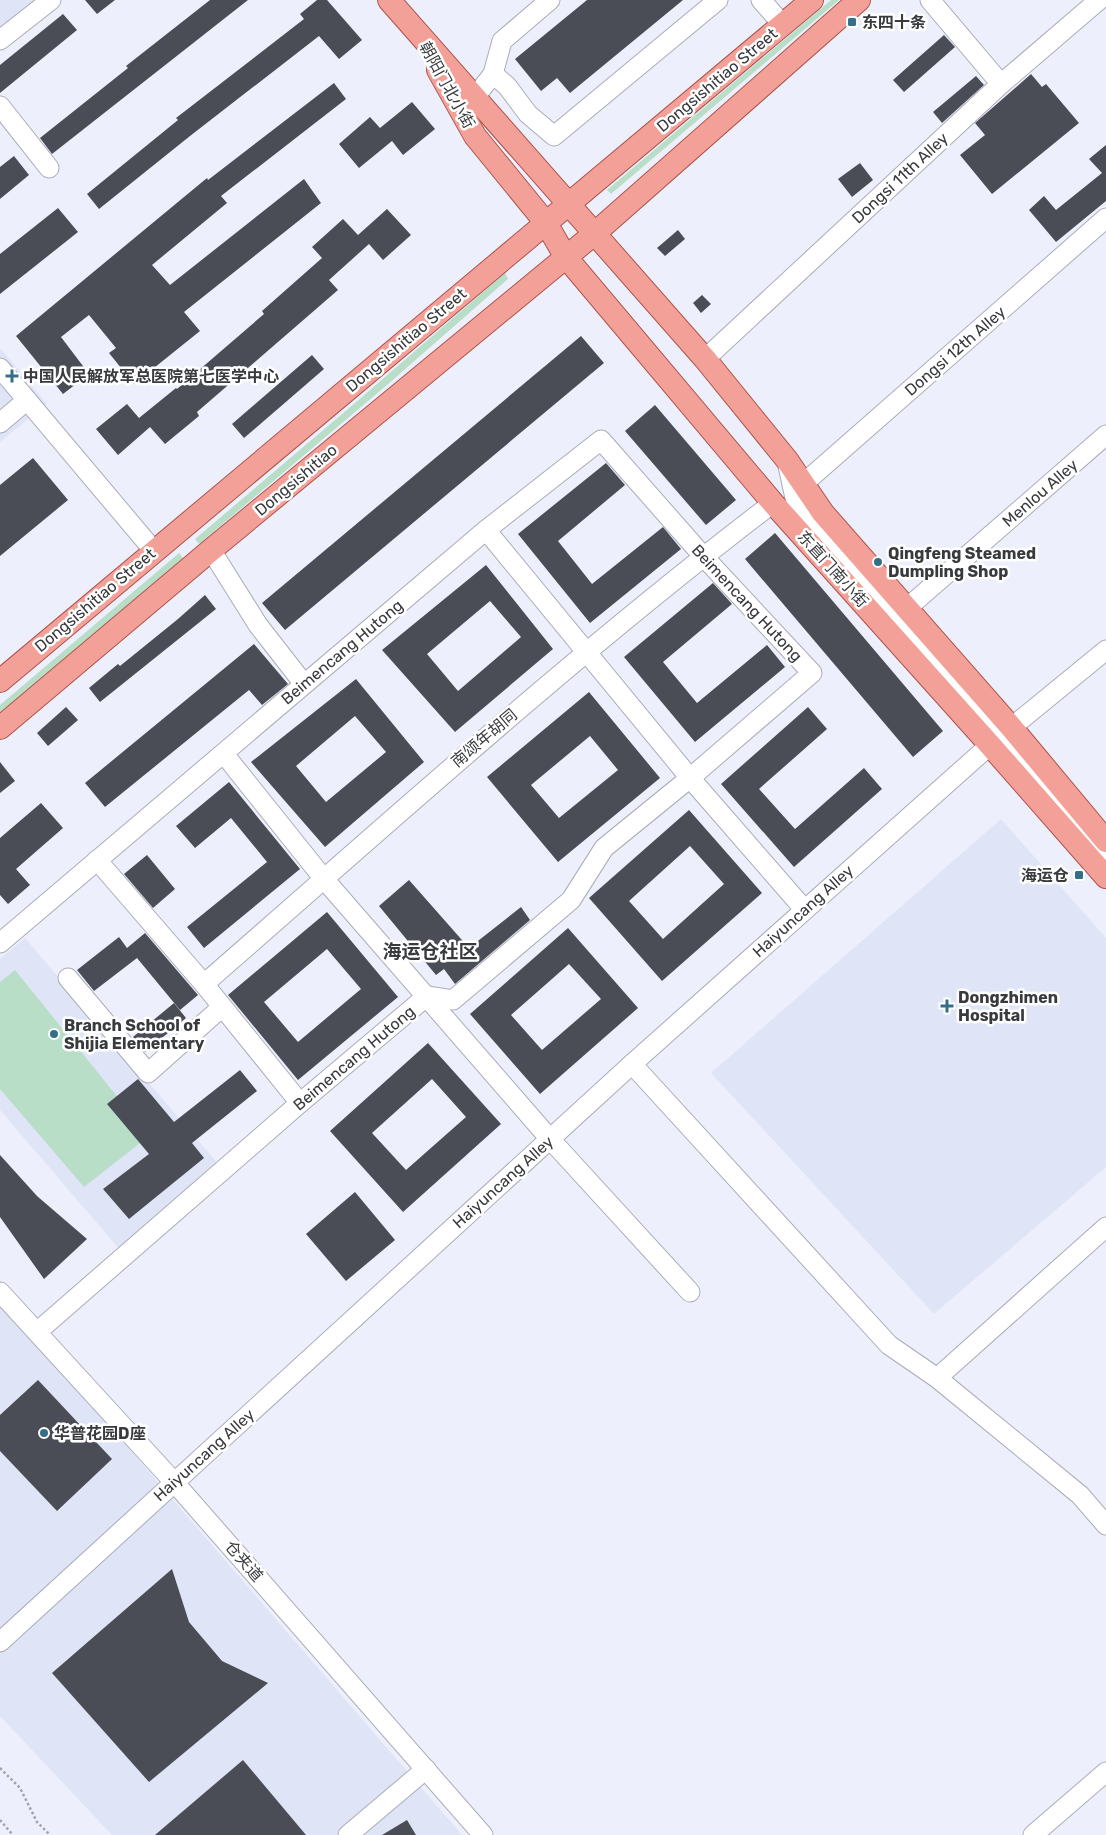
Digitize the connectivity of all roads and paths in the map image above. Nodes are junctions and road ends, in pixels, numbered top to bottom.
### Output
1 (51, 0) edge
2 (389, 0) edge
3 (550, 0) edge
4 (718, 0) edge
5 (761, 0) edge
6 (812, 0) edge
7 (859, 0) edge
8 (930, 0) edge
9 (1099, 0) edge
10 (783, 25) junction
11 (417, 32) junction
12 (0, 40) edge
13 (494, 74) junction
14 (1001, 84) junction
15 (475, 97) junction
16 (0, 106) edge
17 (49, 168) dead end
18 (569, 204) junction
19 (1106, 218) edge
20 (546, 223) junction
21 (594, 234) junction
22 (565, 256) junction
23 (705, 359) junction
24 (0, 368) edge
25 (27, 400) junction
26 (0, 423) edge
27 (1106, 435) edge
28 (787, 460) junction
29 (803, 484) junction
30 (773, 503) junction
31 (486, 530) junction
32 (154, 550) junction
33 (211, 550) junction
34 (703, 556) junction
35 (906, 609) junction
36 (1106, 650) edge
37 (587, 651) junction
38 (0, 681) edge
39 (304, 684) junction
40 (0, 728) edge
41 (1000, 736) junction
42 (224, 754) junction
43 (690, 778) junction
44 (1106, 841) edge
45 (1106, 858) edge
46 (97, 860) junction
47 (1106, 877) edge
48 (324, 879) junction
49 (804, 910) junction
50 (0, 943) edge
51 (68, 978) dead end
52 (204, 984) junction
53 (427, 996) junction
54 (222, 1007) junction
55 (632, 1064) junction
56 (300, 1103) junction
57 (550, 1139) junction
58 (1106, 1227) edge
59 (0, 1292) edge
60 (690, 1292) dead end
61 (37, 1332) junction
62 (937, 1378) junction
63 (174, 1482) junction
64 (1106, 1525) edge
65 (0, 1642) edge
66 (0, 1768) edge
67 (426, 1769) junction
68 (1106, 1772) edge
69 (0, 1820) edge
70 (13, 1835) edge
71 (50, 1835) edge
72 (348, 1835) edge
73 (483, 1835) edge
74 (1033, 1835) edge

1 - 12 street
2 - 11 main road
3 - 13 street
4 - 13 street
5 - 10 street
6 - 10 main road, Dongsishitiao Street
7 - 21 main road, Dongsishitiao Street
8 - 14 street
9 - 14 street, Dongsi 11th Alley
10 - 18 main road, Dongsishitiao Street
11 - 15 main road, 朝阳门北小街
11 - 20 main road, 朝阳门北小街
13 - 15 street
14 - 23 street, Dongsi 11th Alley
15 - 18 main road, 朝阳门北小街
16 - 17 street
18 - 20 main road, Dongsishitiao Street
18 - 21 main road, 朝阳门北小街
19 - 29 street, Dongsi 12th Alley
20 - 22 main road, 朝阳门北小街
20 - 32 main road, Dongsishitiao Street
21 - 22 main road, Dongsishitiao
21 - 23 main road, 东直门南小街
22 - 30 main road, 东直门南小街
22 - 33 main road, Dongsishitiao
23 - 28 main road, 东直门南小街
24 - 25 street
25 - 26 street
25 - 32 street
27 - 35 street, Menlou Alley
28 - 29 main road, 东直门南小街
28 - 41 street
29 - 35 main road, 东直门南小街
30 - 34 street, 南颂年胡同
30 - 41 main road, 东直门南小街
31 - 34 street, Beimencang Hutong
31 - 37 street
31 - 39 street, Beimencang Hutong
32 - 38 main road, Dongsishitiao Street
33 - 39 street
33 - 40 main road, Dongsishitiao
34 - 37 street, 南颂年胡同
34 - 43 street, Beimencang Hutong
35 - 41 main road, 东直门南小街
36 - 41 street, Haiyuncang Alley
37 - 43 street
37 - 48 street, 南颂年胡同
39 - 42 street, Beimencang Hutong
41 - 44 main road, 东直门南小街
41 - 45 street
41 - 47 main road, 东直门南小街
41 - 49 street, Haiyuncang Alley
42 - 46 street, Beimencang Hutong
42 - 48 street
43 - 49 street
43 - 53 street, Beimencang Hutong
46 - 50 street, Beimencang Hutong
46 - 52 street
48 - 52 street, 南颂年胡同
48 - 53 street
49 - 55 street, Haiyuncang Alley
51 - 54 street
52 - 54 street
53 - 56 street, Beimencang Hutong
53 - 57 street
54 - 56 street
55 - 57 street, Haiyuncang Alley
55 - 62 street
56 - 61 street, Beimencang Hutong
57 - 60 street
57 - 63 street, Haiyuncang Alley
58 - 62 street
59 - 61 street, 仓夹道
61 - 63 street, 仓夹道
62 - 64 street
63 - 65 street, Haiyuncang Alley
63 - 67 street, 仓夹道
66 - 71 path
67 - 72 street
67 - 73 street, 仓夹道
68 - 74 street
69 - 70 path

